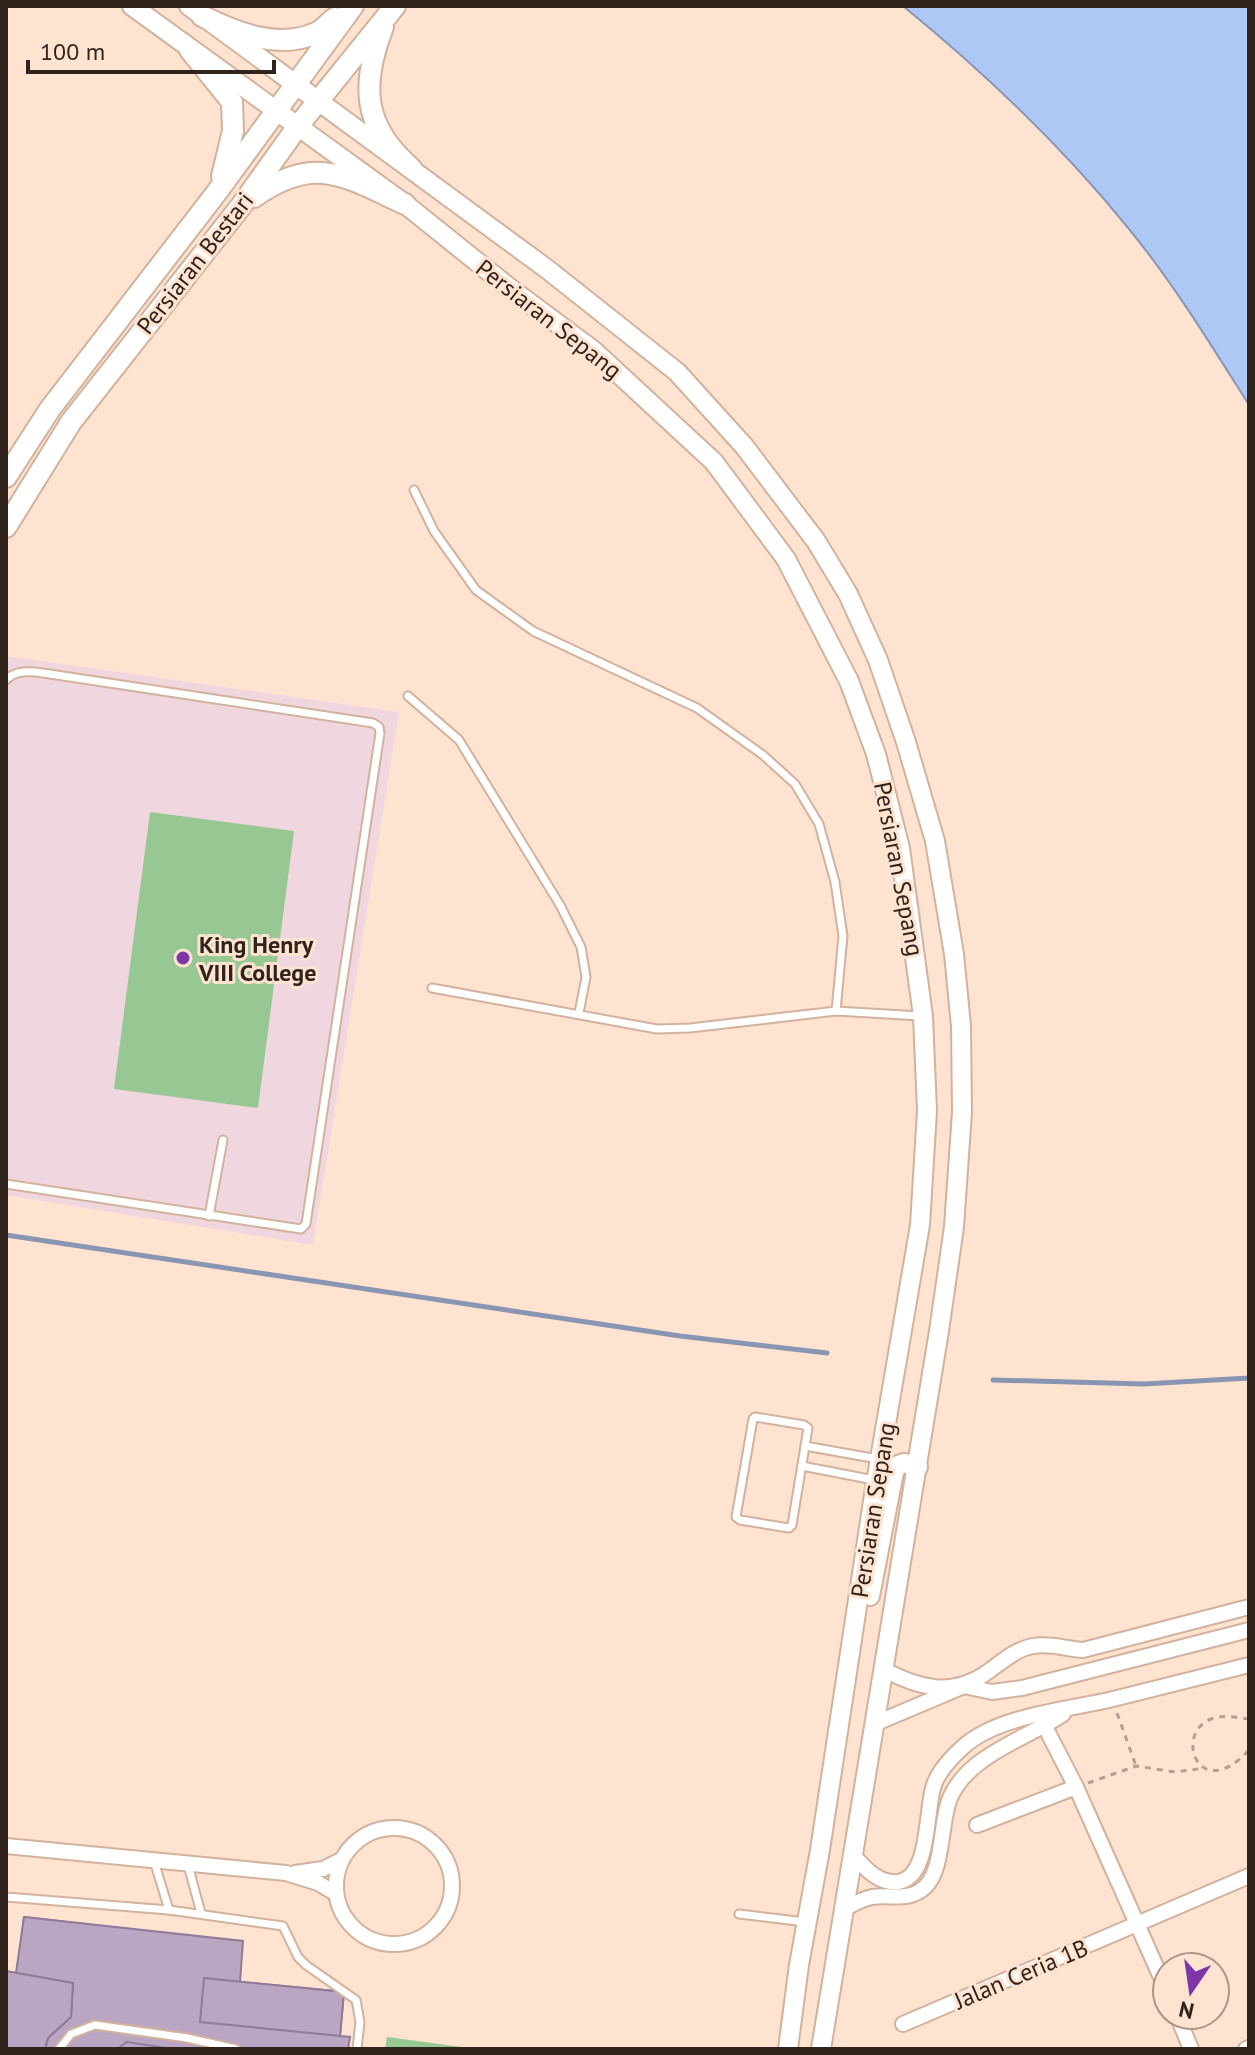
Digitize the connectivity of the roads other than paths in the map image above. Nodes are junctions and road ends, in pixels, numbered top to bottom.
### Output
1 (132, 6) edge
2 (351, 6) edge
3 (196, 11) edge
4 (391, 11) edge
5 (190, 50) junction
6 (296, 83) junction
7 (318, 100) junction
8 (275, 109) junction
9 (298, 126) junction
10 (411, 168) junction
11 (217, 192) junction
12 (405, 204) junction
13 (241, 206) junction
14 (6, 477) edge
15 (414, 490) dead end
16 (6, 527) edge
17 (6, 680) edge
18 (408, 696) dead end
19 (432, 988) dead end
20 (836, 1011) junction
21 (579, 1013) junction
22 (923, 1016) junction
23 (223, 1140) dead end
24 (6, 1184) edge
25 (209, 1216) junction
26 (805, 1446) junction
27 (880, 1459) junction
28 (802, 1466) junction
29 (918, 1467) junction
30 (876, 1480) junction
31 (1249, 1607) edge
32 (1249, 1630) edge
33 (1249, 1665) edge
34 (883, 1669) junction
35 (964, 1686) junction
36 (841, 1716) junction
37 (1042, 1721) junction
38 (874, 1724) junction
39 (1076, 1787) junction
40 (977, 1825) dead end
41 (6, 1846) edge
42 (853, 1855) junction
43 (154, 1859) junction
44 (341, 1860) junction
45 (187, 1863) junction
46 (286, 1873) junction
47 (1249, 1876) edge
48 (335, 1893) junction
49 (6, 1897) edge
50 (843, 1909) junction
51 (169, 1910) junction
52 (201, 1913) junction
53 (739, 1914) dead end
54 (807, 1922) junction
55 (1138, 1923) junction
56 (1151, 1953) edge
57 (903, 2024) dead end
58 (59, 2049) edge
59 (236, 2049) edge
60 (357, 2049) edge
61 (788, 2049) edge
62 (821, 2049) edge

1 - 5 street, Persiaran Sepang
2 - 3 main road
2 - 6 main road, Persiaran Bestari
3 - 6 street, Persiaran Sepang
4 - 7 main road, Persiaran Bestari
4 - 10 main road
5 - 8 street, Persiaran Sepang
5 - 11 main road
6 - 7 street, Persiaran Sepang
6 - 8 main road, Persiaran Bestari
7 - 9 main road, Persiaran Bestari
7 - 10 street, Persiaran Sepang
8 - 9 street, Persiaran Sepang
8 - 11 main road, Persiaran Bestari
9 - 12 street, Persiaran Sepang
9 - 13 main road, Persiaran Bestari
10 - 29 street, Persiaran Sepang
11 - 14 main road, Persiaran Bestari
12 - 13 main road
12 - 22 street, Persiaran Sepang
13 - 16 main road, Persiaran Bestari
15 - 20 lane
17 - 25 lane
18 - 21 lane
19 - 21 lane
20 - 21 lane
20 - 22 lane
22 - 27 street, Persiaran Sepang
23 - 25 lane
24 - 25 lane
26 - 27 lane
26 - 28 lane
26 - 28 lane
27 - 30 street, Persiaran Sepang
28 - 30 lane
29 - 34 street, Persiaran Sepang
29 - 36 street
30 - 36 street, Persiaran Sepang
31 - 35 street
32 - 35 street
33 - 37 street
34 - 35 street
34 - 38 street, Persiaran Sepang
35 - 38 street
36 - 54 street, Persiaran Sepang
37 - 39 street
37 - 42 street
37 - 50 street
38 - 42 street, Persiaran Sepang
39 - 40 street
39 - 55 street
41 - 43 street
42 - 50 street, Persiaran Sepang
43 - 45 street
43 - 51 lane
44 - 46 street
44 - 48 street
44 - 48 street
45 - 46 street
45 - 52 lane
46 - 48 street
47 - 55 street, Jalan Ceria 1B
49 - 51 lane
50 - 62 street, Persiaran Sepang
51 - 52 lane
52 - 60 lane
53 - 54 lane
54 - 61 street, Persiaran Sepang
55 - 56 street
55 - 57 street, Jalan Ceria 1B
58 - 59 lane

